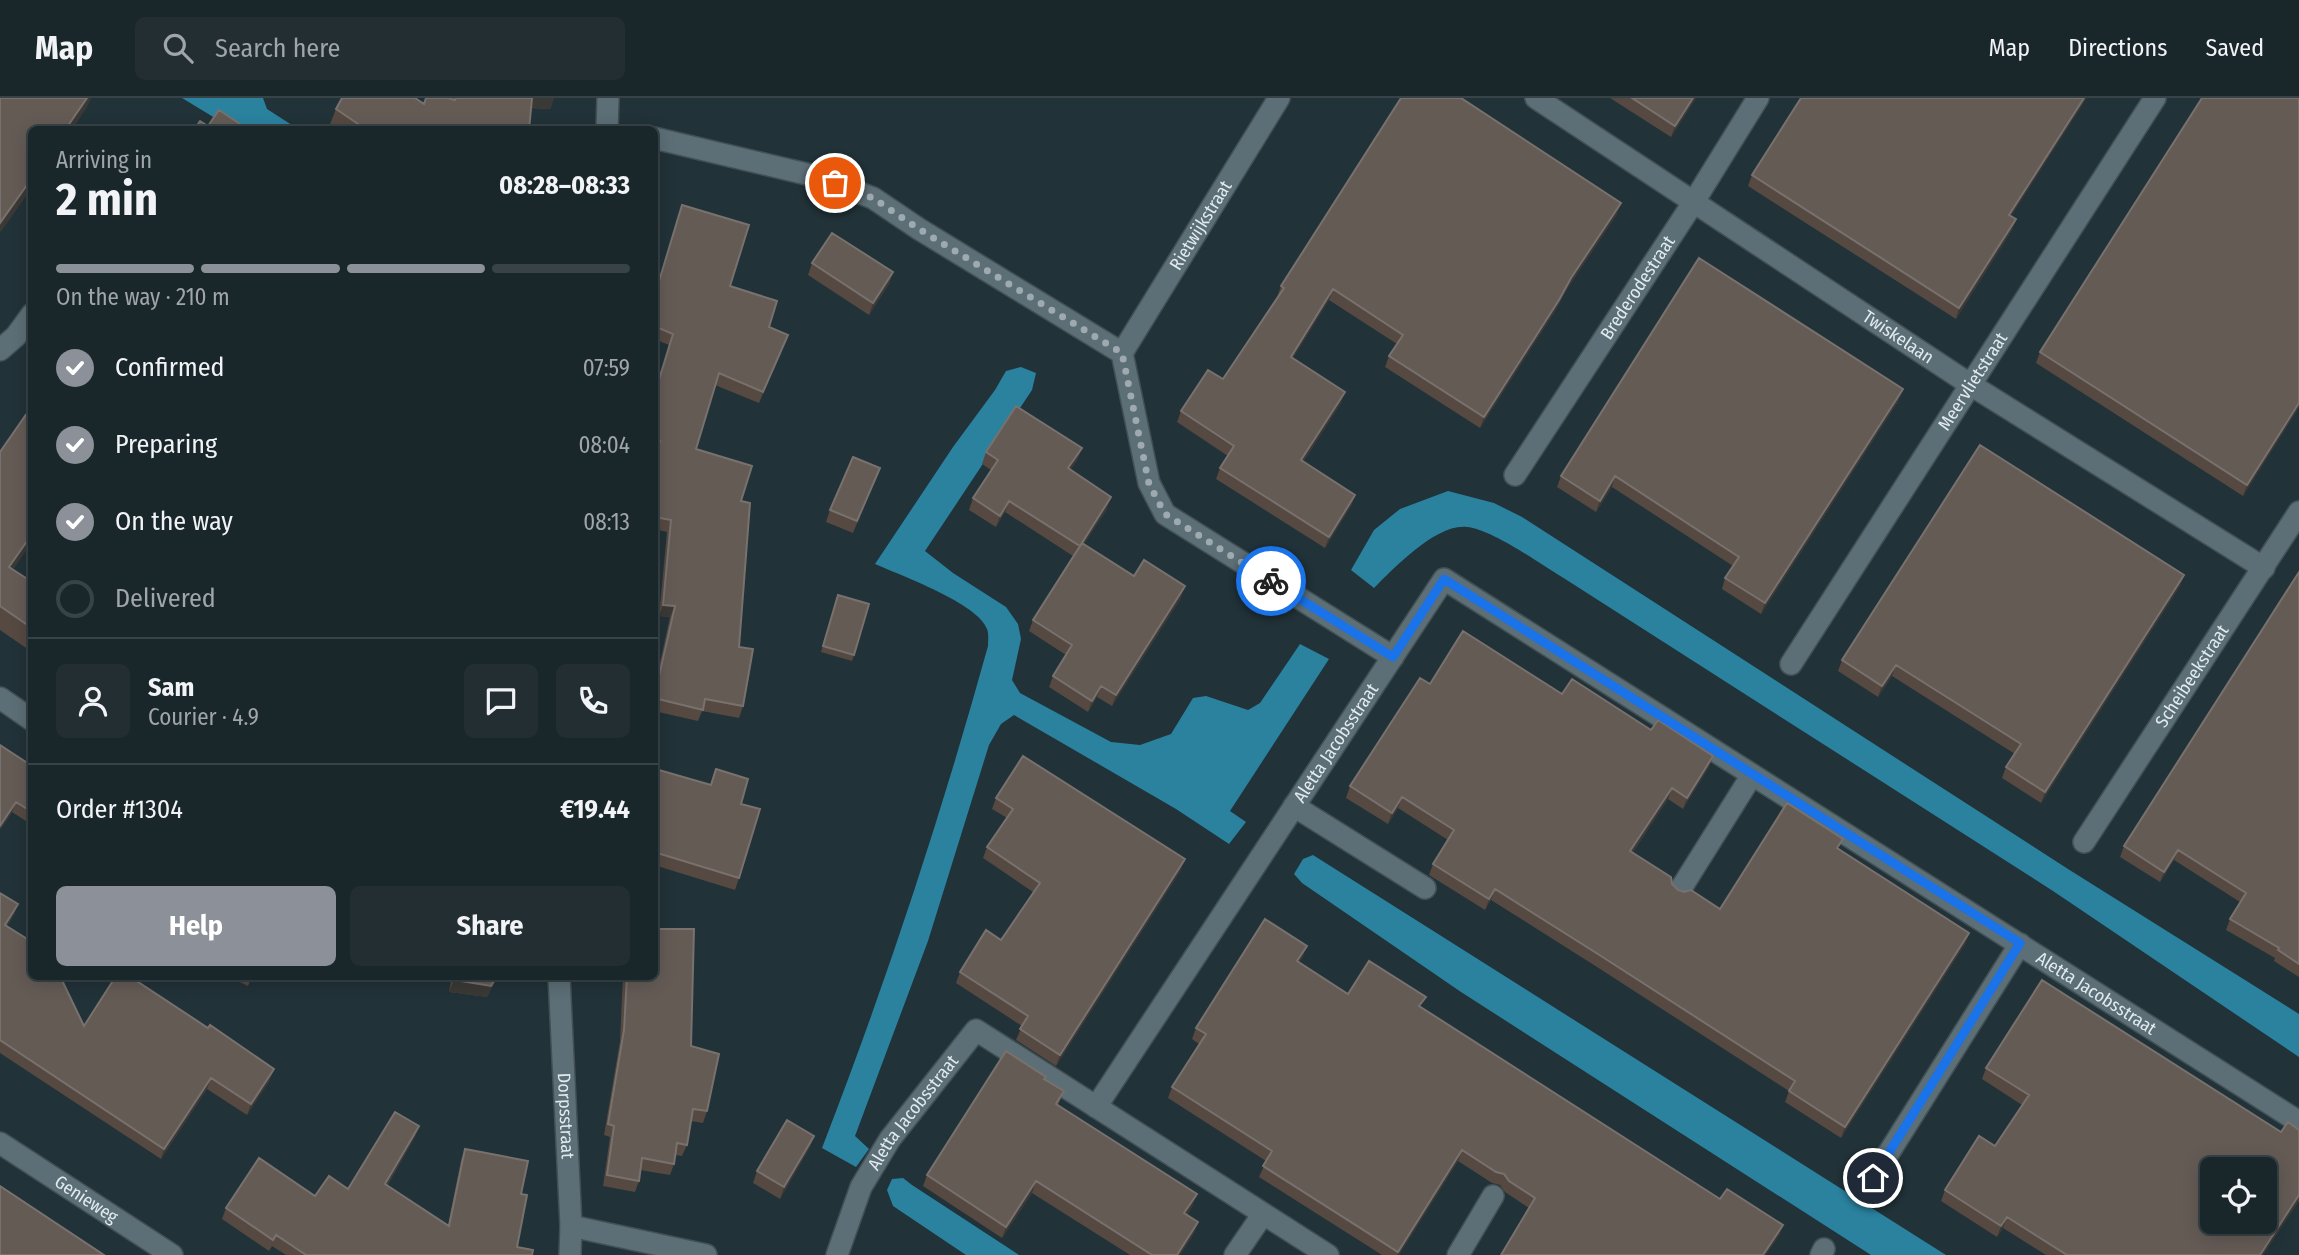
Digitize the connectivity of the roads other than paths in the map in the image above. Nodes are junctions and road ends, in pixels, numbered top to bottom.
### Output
1 (608, 98) edge
2 (1279, 98) edge
3 (1536, 98) edge
4 (1758, 98) edge
5 (2155, 98) edge
6 (611, 126) edge
7 (658, 139) edge
8 (1693, 203) junction
9 (28, 320) edge
10 (0, 350) edge
11 (1122, 353) junction
12 (1971, 385) junction
13 (1515, 475) dead end
14 (2299, 512) edge
15 (2264, 568) junction
16 (1393, 657) junction
17 (1791, 663) dead end
18 (0, 698) edge
19 (28, 717) edge
20 (1752, 775) junction
21 (1294, 806) junction
22 (2084, 842) dead end
23 (1426, 888) dead end
24 (1679, 890) edge
25 (2020, 943) junction
26 (559, 980) edge
27 (1096, 1107) junction
28 (2299, 1122) edge
29 (0, 1143) edge
30 (1873, 1178) dead end
31 (1493, 1196) dead end
32 (1263, 1214) junction
33 (571, 1226) junction
34 (172, 1255) edge
35 (570, 1255) edge
36 (706, 1255) edge
37 (837, 1255) edge
38 (1235, 1255) edge
39 (1328, 1255) edge
40 (1458, 1255) edge

1 - 6 street
2 - 11 street, Rietwijkstraat
3 - 8 street, Twiskelaan
4 - 8 street, Brederodestraat
5 - 12 street, Meervlietstraat
7 - 11 street
8 - 12 street, Twiskelaan
8 - 13 street, Brederodestraat
9 - 10 street
11 - 16 street
12 - 15 street, Twiskelaan
12 - 17 street, Meervlietstraat
14 - 15 street, Scheibeekstraat
15 - 22 street, Scheibeekstraat
16 - 20 street, Aletta Jacobsstraat
16 - 21 street, Aletta Jacobsstraat
18 - 19 street
20 - 24 street
20 - 25 street, Aletta Jacobsstraat
21 - 23 street
21 - 27 street, Aletta Jacobsstraat
25 - 28 street, Aletta Jacobsstraat
25 - 30 street
26 - 33 street, Dorpsstraat
27 - 32 street, Aletta Jacobsstraat
27 - 37 street, Aletta Jacobsstraat
29 - 34 street, Genieweg
31 - 40 street
32 - 38 street
32 - 39 street, Aletta Jacobsstraat
33 - 35 street, Dorpsstraat
33 - 36 street

